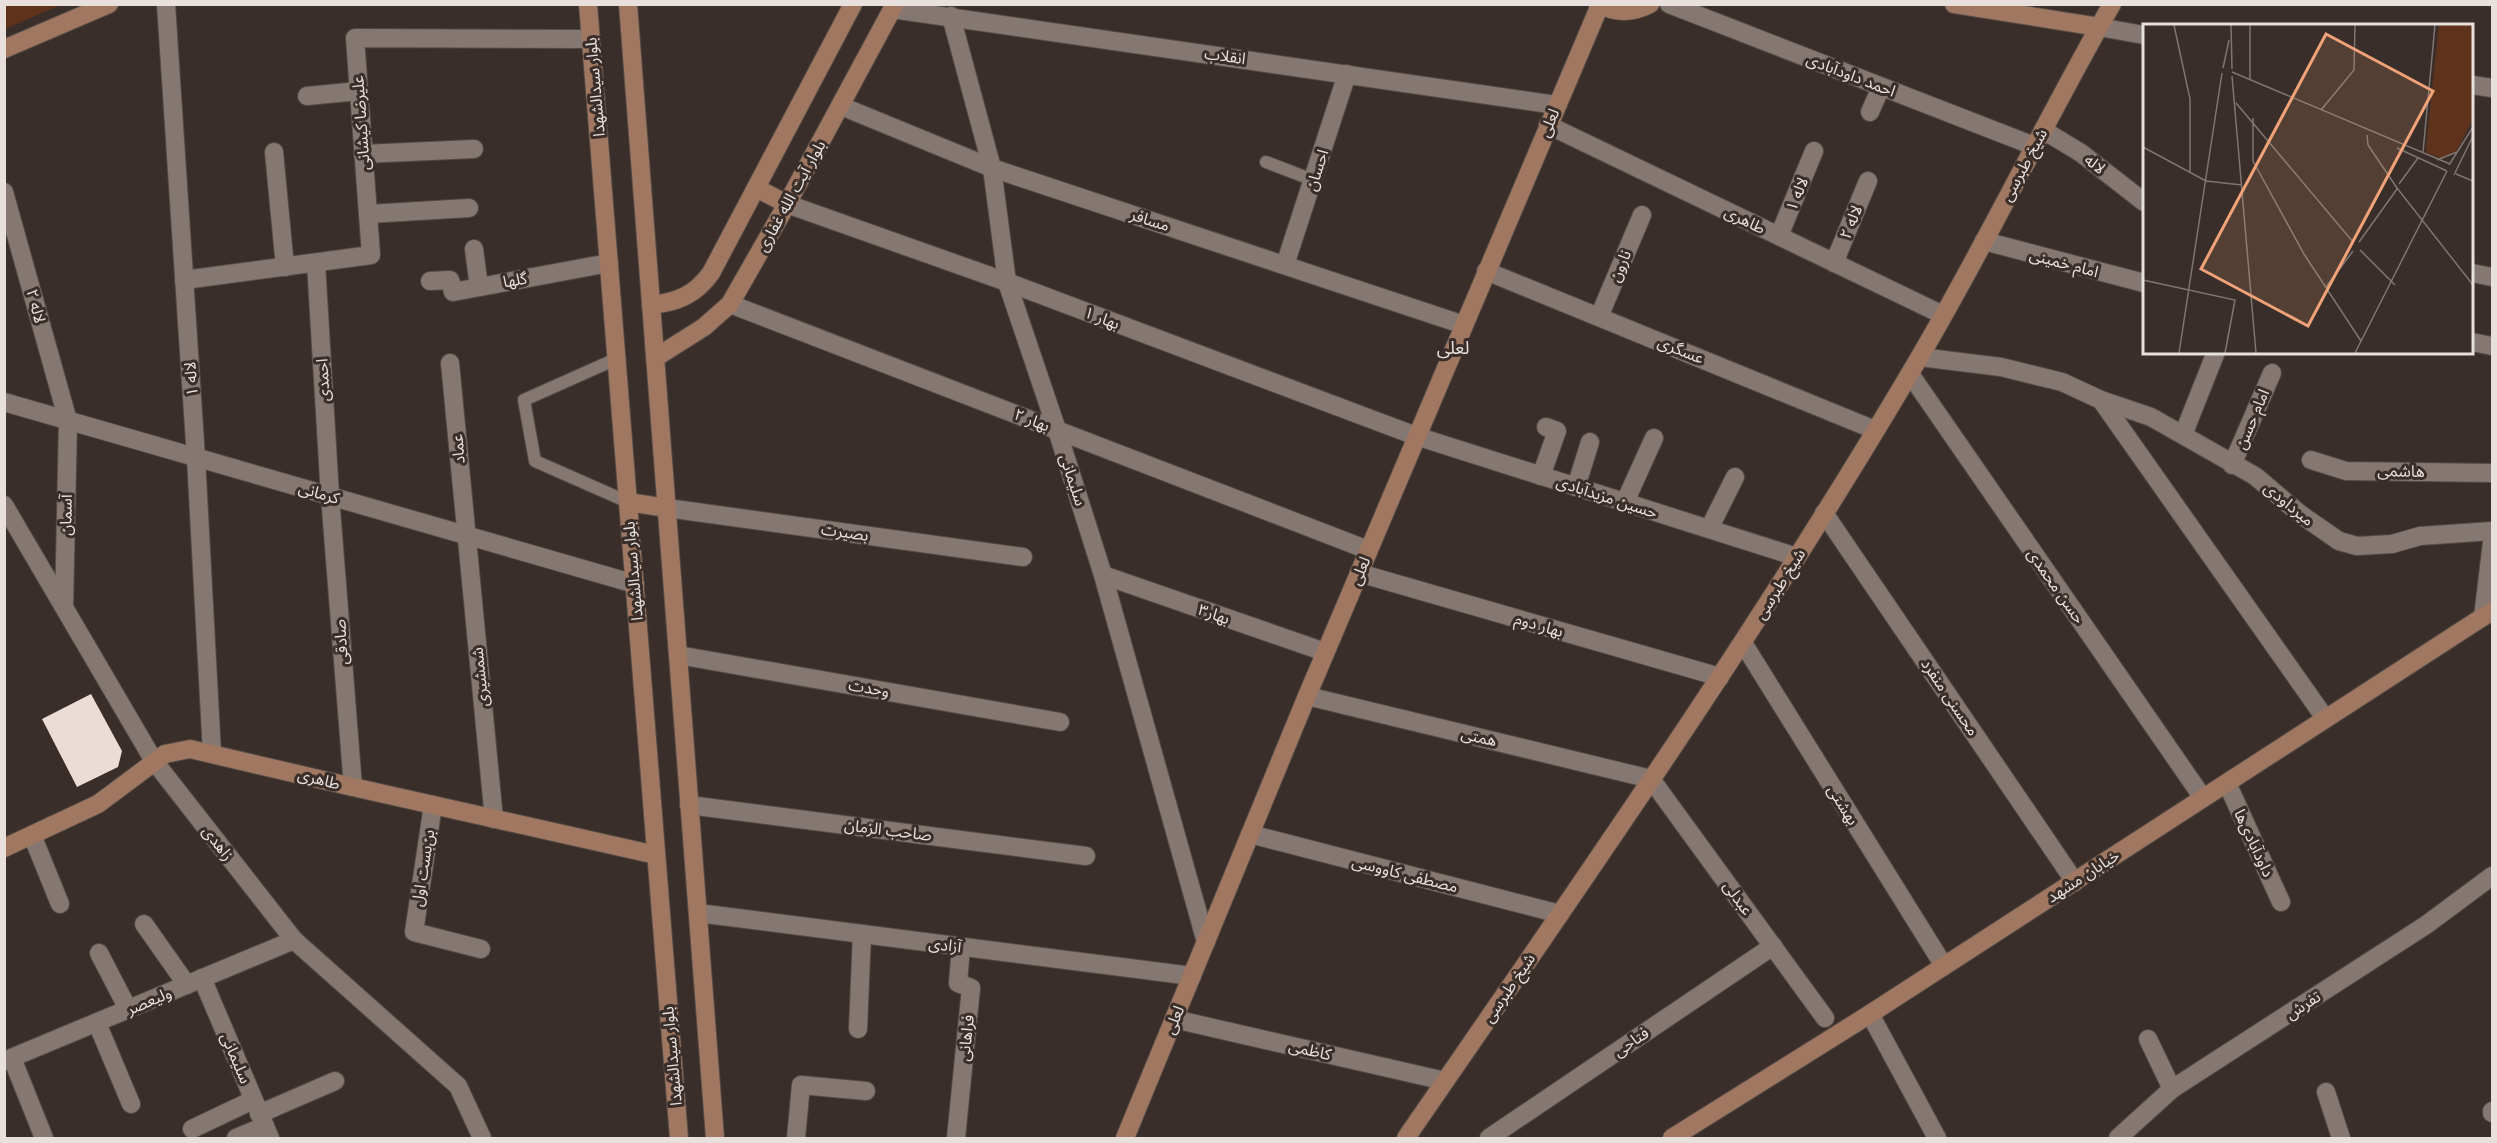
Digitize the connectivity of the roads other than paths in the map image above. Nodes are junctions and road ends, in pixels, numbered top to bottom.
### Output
1 (109, 4) edge
2 (166, 4) edge
3 (588, 4) edge
4 (628, 4) edge
5 (853, 4) edge
6 (1650, 4) edge
7 (1669, 4) edge
8 (1954, 4) edge
9 (2112, 4) edge
10 (1599, 5) edge
11 (894, 7) edge
12 (951, 16) junction
13 (2099, 27) junction
14 (2143, 34) edge
15 (591, 39) junction
16 (4, 49) edge
17 (1347, 74) junction
18 (2473, 85) edge
19 (1881, 87) junction
20 (2493, 88) edge
21 (359, 91) junction
22 (307, 96) dead end
23 (1557, 105) junction
24 (840, 106) junction
25 (1870, 112) dead end
26 (1548, 125) junction
27 (2043, 130) junction
28 (2034, 147) junction
29 (474, 149) dead end
30 (1814, 151) dead end
31 (274, 152) dead end
32 (363, 154) junction
33 (1266, 162) dead end
34 (992, 168) junction
35 (1313, 180) junction
36 (1868, 181) dead end
37 (756, 188) junction
38 (4, 192) edge
39 (2143, 200) edge
40 (787, 204) junction
41 (469, 208) dead end
42 (368, 214) junction
43 (1642, 215) dead end
44 (1779, 236) junction
45 (1984, 241) junction
46 (474, 249) dead end
47 (316, 263) junction
48 (609, 263) junction
49 (1834, 263) junction
50 (1285, 265) junction
51 (285, 267) junction
52 (1486, 271) junction
53 (2473, 273) edge
54 (2493, 277) edge
55 (184, 280) junction
56 (430, 281) dead end
57 (1006, 282) junction
58 (2143, 282) edge
59 (479, 287) junction
60 (730, 303) junction
61 (651, 305) junction
62 (1943, 315) junction
63 (1599, 317) junction
64 (1464, 325) junction
65 (2473, 342) edge
66 (2493, 346) edge
67 (2215, 354) edge
68 (1920, 357) junction
69 (655, 358) junction
70 (616, 359) junction
71 (450, 363) dead end
72 (2272, 373) dead end
73 (1910, 374) junction
74 (2100, 400) junction
75 (4, 402) edge
76 (68, 421) junction
77 (1546, 427) dead end
78 (1057, 430) junction
79 (1875, 430) junction
80 (2183, 435) junction
81 (1416, 436) junction
82 (1654, 438) dead end
83 (1590, 442) dead end
84 (196, 458) junction
85 (2311, 460) dead end
86 (2232, 465) junction
87 (2493, 473) edge
88 (1541, 476) junction
89 (1735, 477) dead end
90 (1576, 487) junction
91 (330, 496) junction
92 (628, 502) junction
93 (1625, 502) junction
94 (4, 505) edge
95 (667, 508) junction
96 (1824, 513) junction
97 (1709, 529) junction
98 (2493, 531) edge
99 (465, 536) junction
100 (2493, 542) edge
101 (1368, 550) junction
102 (1023, 557) dead end
103 (1797, 557) junction
104 (1359, 573) junction
105 (1103, 575) junction
106 (634, 584) junction
107 (64, 608) junction
108 (2488, 614) edge
109 (1743, 643) junction
110 (1325, 652) junction
111 (678, 655) junction
112 (1720, 677) junction
113 (1307, 696) junction
114 (2325, 718) junction
115 (1060, 722) dead end
116 (212, 753) junction
117 (154, 761) junction
118 (1651, 779) junction
119 (2227, 783) junction
120 (353, 788) junction
121 (2203, 798) junction
122 (433, 805) junction
123 (689, 805) junction
124 (494, 819) junction
125 (1250, 834) junction
126 (32, 835) junction
127 (6, 843) edge
128 (656, 855) junction
129 (1086, 856) dead end
130 (2493, 876) edge
131 (2075, 882) junction
132 (2281, 902) dead end
133 (60, 904) dead end
134 (698, 913) junction
135 (1560, 914) junction
136 (144, 924) dead end
137 (862, 934) junction
138 (294, 940) junction
139 (1206, 942) junction
140 (1773, 945) junction
141 (961, 947) junction
142 (481, 949) dead end
143 (99, 953) dead end
144 (1944, 966) junction
145 (1192, 976) junction
146 (195, 981) junction
147 (128, 1009) junction
148 (1870, 1014) junction
149 (1825, 1018) dead end
150 (1174, 1020) junction
151 (97, 1023) junction
152 (858, 1029) dead end
153 (2148, 1039) dead end
154 (8, 1060) edge
155 (335, 1081) dead end
156 (1445, 1081) junction
157 (2172, 1089) junction
158 (866, 1091) dead end
159 (2326, 1092) dead end
160 (130, 1104) dead end
161 (262, 1120) edge
162 (192, 1129) dead end
163 (44, 1138) edge
164 (236, 1138) edge
165 (482, 1138) edge
166 (679, 1138) edge
167 (715, 1138) edge
168 (796, 1138) edge
169 (956, 1138) edge
170 (1125, 1138) edge
171 (1406, 1138) edge
172 (1489, 1138) edge
173 (1672, 1138) edge
174 (1937, 1138) edge
175 (2118, 1138) edge
176 (2341, 1138) edge

1 - 16 street
2 - 55 street, لاله ۱
3 - 15 street, بلوار سیدالشهدا
4 - 61 street
5 - 37 street, بلوار آیت الله غفاری
6 - 10 street
7 - 19 street, احمد داودآبادی
8 - 13 street
9 - 13 street, شیخ طبرسی
10 - 23 street, لعلی
11 - 12 street, انقلاب
11 - 24 street, بلوار آیت الله غفاری
12 - 17 street, انقلاب
12 - 34 street, سلیمانی
13 - 14 street
13 - 27 street, شیخ طبرسی
15 - 21 street, علیرضا کیشانی
15 - 48 street, بلوار سیدالشهدا
17 - 23 street, انقلاب
17 - 35 street, احسان
18 - 20 street
19 - 25 street
19 - 28 street, احمد داودآبادی
21 - 22 street
21 - 32 street, علیرضا کیشانی
23 - 26 street, لعلی
24 - 34 street, مسافر
24 - 40 street, بلوار آیت الله غفاری
26 - 44 street, طاهری
26 - 52 street, لعلی
27 - 28 street, شیخ طبرسی
27 - 39 street, لاله
28 - 45 street, شیخ طبرسی
29 - 32 street
30 - 44 street, لاله ۱
31 - 51 street
32 - 42 street, علیرضا کیشانی
33 - 35 lane
34 - 50 street, مسافر
34 - 57 street, سلیمانی
35 - 50 street, احسان
36 - 49 street, لاله ۲
37 - 40 street
37 - 61 street, بلوار آیت الله غفاری
38 - 76 street, لاله ۲
40 - 57 street, بهار ۱
40 - 60 street, بلوار آیت الله غفاری
41 - 42 street
42 - 47 street, علیرضا کیشانی
43 - 63 street, نارون
44 - 49 street, طاهری
45 - 58 street, امام خمینی
45 - 62 street, شیخ طبرسی
46 - 59 street
47 - 51 street, علیرضا کیشانی
47 - 91 street, احمدی
48 - 59 street, گلها
48 - 70 street, بلوار سیدالشهدا
49 - 62 street, طاهری
50 - 64 street, مسافر
51 - 55 street, علیرضا کیشانی
52 - 63 street, عسگری
52 - 64 street, لعلی
53 - 54 street
55 - 84 street, لاله ۱
56 - 59 street, گلها
57 - 78 street, سلیمانی
57 - 81 street, بهار ۱
60 - 69 street, بلوار آیت الله غفاری
60 - 78 street, بهار ۲
61 - 69 street
62 - 68 street, شیخ طبرسی
63 - 79 street, عسگری
64 - 81 street, لعلی
65 - 66 street
67 - 80 street
68 - 73 street, شیخ طبرسی
68 - 74 street, میرداودی
69 - 95 street
70 - 92 street, بلوار سیدالشهدا
70 - 92 lane
71 - 99 street, عماد
72 - 86 street, امام حسن
73 - 79 street, شیخ طبرسی
73 - 121 street, حسن محمدی
74 - 80 street, میرداودی
74 - 114 street, میرداودی
75 - 76 street, کرمانی
76 - 84 street, کرمانی
76 - 107 street, آسمان
77 - 88 street
78 - 101 street, بهار ۲
78 - 105 street, سلیمانی
79 - 96 street, شیخ طبرسی
80 - 86 street, میرداودی
81 - 88 street, حسین مزیدآبادی
81 - 101 street, لعلی
82 - 93 street
83 - 90 street
84 - 91 street, کرمانی
84 - 116 street, لاله ۱
85 - 87 street, هاشمی
86 - 98 street, میرداودی
88 - 90 street, حسین مزیدآبادی
89 - 97 street
90 - 93 street, حسین مزیدآبادی
91 - 99 street, کرمانی
91 - 120 street, صادقی
92 - 95 street
92 - 106 street, بلوار سیدالشهدا
93 - 97 street, حسین مزیدآبادی
94 - 107 street, زاهدی
95 - 102 street, بصیرت
95 - 111 street
96 - 103 street, شیخ طبرسی
96 - 131 street, محسنی منفرد
97 - 103 street, حسین مزیدآبادی
99 - 106 street, کرمانی
99 - 124 street, شمشیری
100 - 108 street
101 - 104 street, لعلی
103 - 109 street, شیخ طبرسی
104 - 110 street, لعلی
104 - 112 street, بهار دوم
105 - 110 street, بهار۳
105 - 139 street, سلیمانی
106 - 128 street, بلوار سیدالشهدا
107 - 117 street, زاهدی
108 - 114 street, خیابان مشهد
109 - 112 street, شیخ طبرسی
109 - 144 street, بهشتی
110 - 113 street, لعلی
111 - 115 street, وحدت
111 - 123 street
112 - 118 street, شیخ طبرسی
113 - 118 street, همتی
113 - 125 street, لعلی
114 - 119 street, خیابان مشهد
116 - 117 street, طاهری
116 - 120 street, طاهری
117 - 126 street, طاهری
117 - 138 street, زاهدی
118 - 135 street, شیخ طبرسی
118 - 140 street, عبدلی
119 - 121 street, خیابان مشهد
119 - 132 street, داودآبادی‌ها
120 - 122 street, طاهری
121 - 131 street, خیابان مشهد
122 - 124 street, طاهری
122 - 142 street, بن‌بست اول
123 - 129 street, صاحب الزمان
123 - 134 street
124 - 128 street, طاهری
125 - 135 street, مصطفی کاووسی
125 - 139 street, لعلی
126 - 127 street, طاهری
126 - 133 street
128 - 166 street, بلوار سیدالشهدا
130 - 157 street, تفرش
131 - 144 street, خیابان مشهد
134 - 137 street, آزادی
134 - 167 street
135 - 156 street, شیخ طبرسی
136 - 146 street, سلیمانی
137 - 141 street, آزادی
137 - 152 street
138 - 146 street, ولیعصر
138 - 165 street, زاهدی
139 - 145 street, لعلی
140 - 149 street, عبدلی
140 - 172 street, فتاحی
141 - 145 street, آزادی
141 - 169 street, فراهانی
143 - 147 street
144 - 148 street, خیابان مشهد
145 - 150 street, لعلی
146 - 147 street, ولیعصر
146 - 161 street, سلیمانی
147 - 151 street, ولیعصر
148 - 173 street, خیابان مشهد
148 - 174 street
150 - 156 street, کاظمی
150 - 170 street, لعلی
151 - 154 street, ولیعصر
151 - 160 street
153 - 157 street
154 - 163 street
155 - 161 street
156 - 171 street, شیخ طبرسی
157 - 175 street, تفرش
158 - 168 street
159 - 176 street
161 - 162 street
161 - 164 street

